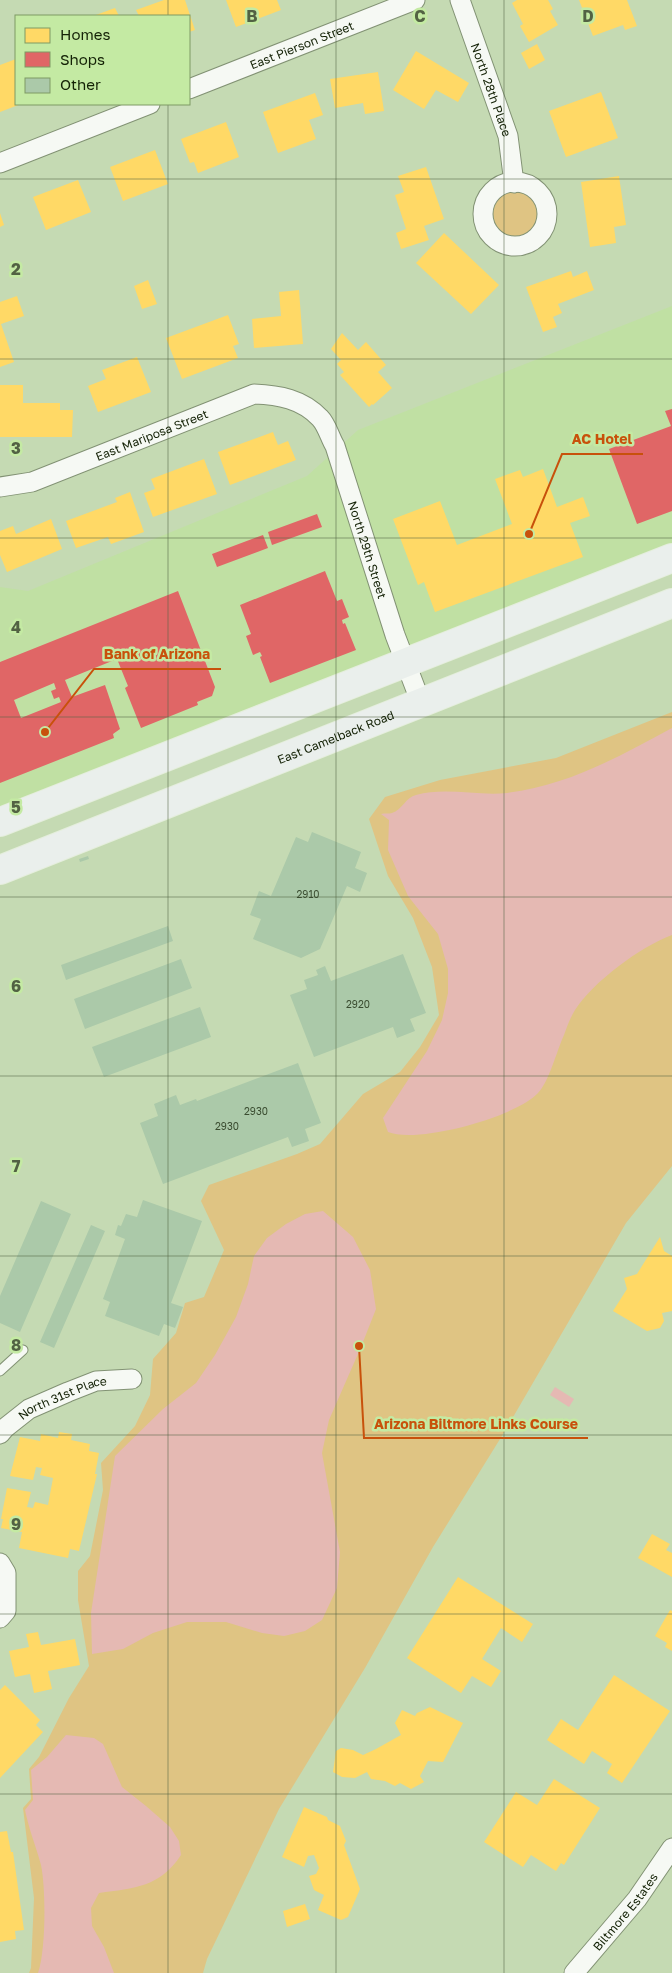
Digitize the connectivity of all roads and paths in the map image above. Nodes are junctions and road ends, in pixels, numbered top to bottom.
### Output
1 (415, 0) edge
2 (460, 0) edge
3 (190, 89) edge
4 (147, 105) edge
5 (0, 163) edge
6 (514, 182) dead end
7 (303, 404) joint
8 (0, 487) edge
9 (672, 558) edge
10 (672, 603) edge
11 (405, 662) junction
12 (421, 703) junction
13 (0, 822) edge
14 (0, 870) edge
15 (22, 1350) dead end
16 (0, 1371) edge
17 (132, 1379) dead end
18 (0, 1434) edge
19 (0, 1563) edge
20 (0, 1618) edge
21 (672, 1848) edge
22 (574, 1973) edge

1 - 3 street, East Pierson Street
2 - 6 street, North 28th Place
4 - 5 street
7 - 8 street, East Mariposa Street
7 - 11 street, North 29th Street
9 - 11 main road
10 - 12 main road, East Camelback Road
11 - 12 street, North 29th Street
11 - 13 main road
12 - 14 main road, East Camelback Road
15 - 16 lane
17 - 18 street, North 31st Place
19 - 20 street
21 - 22 street, Biltmore Estates

